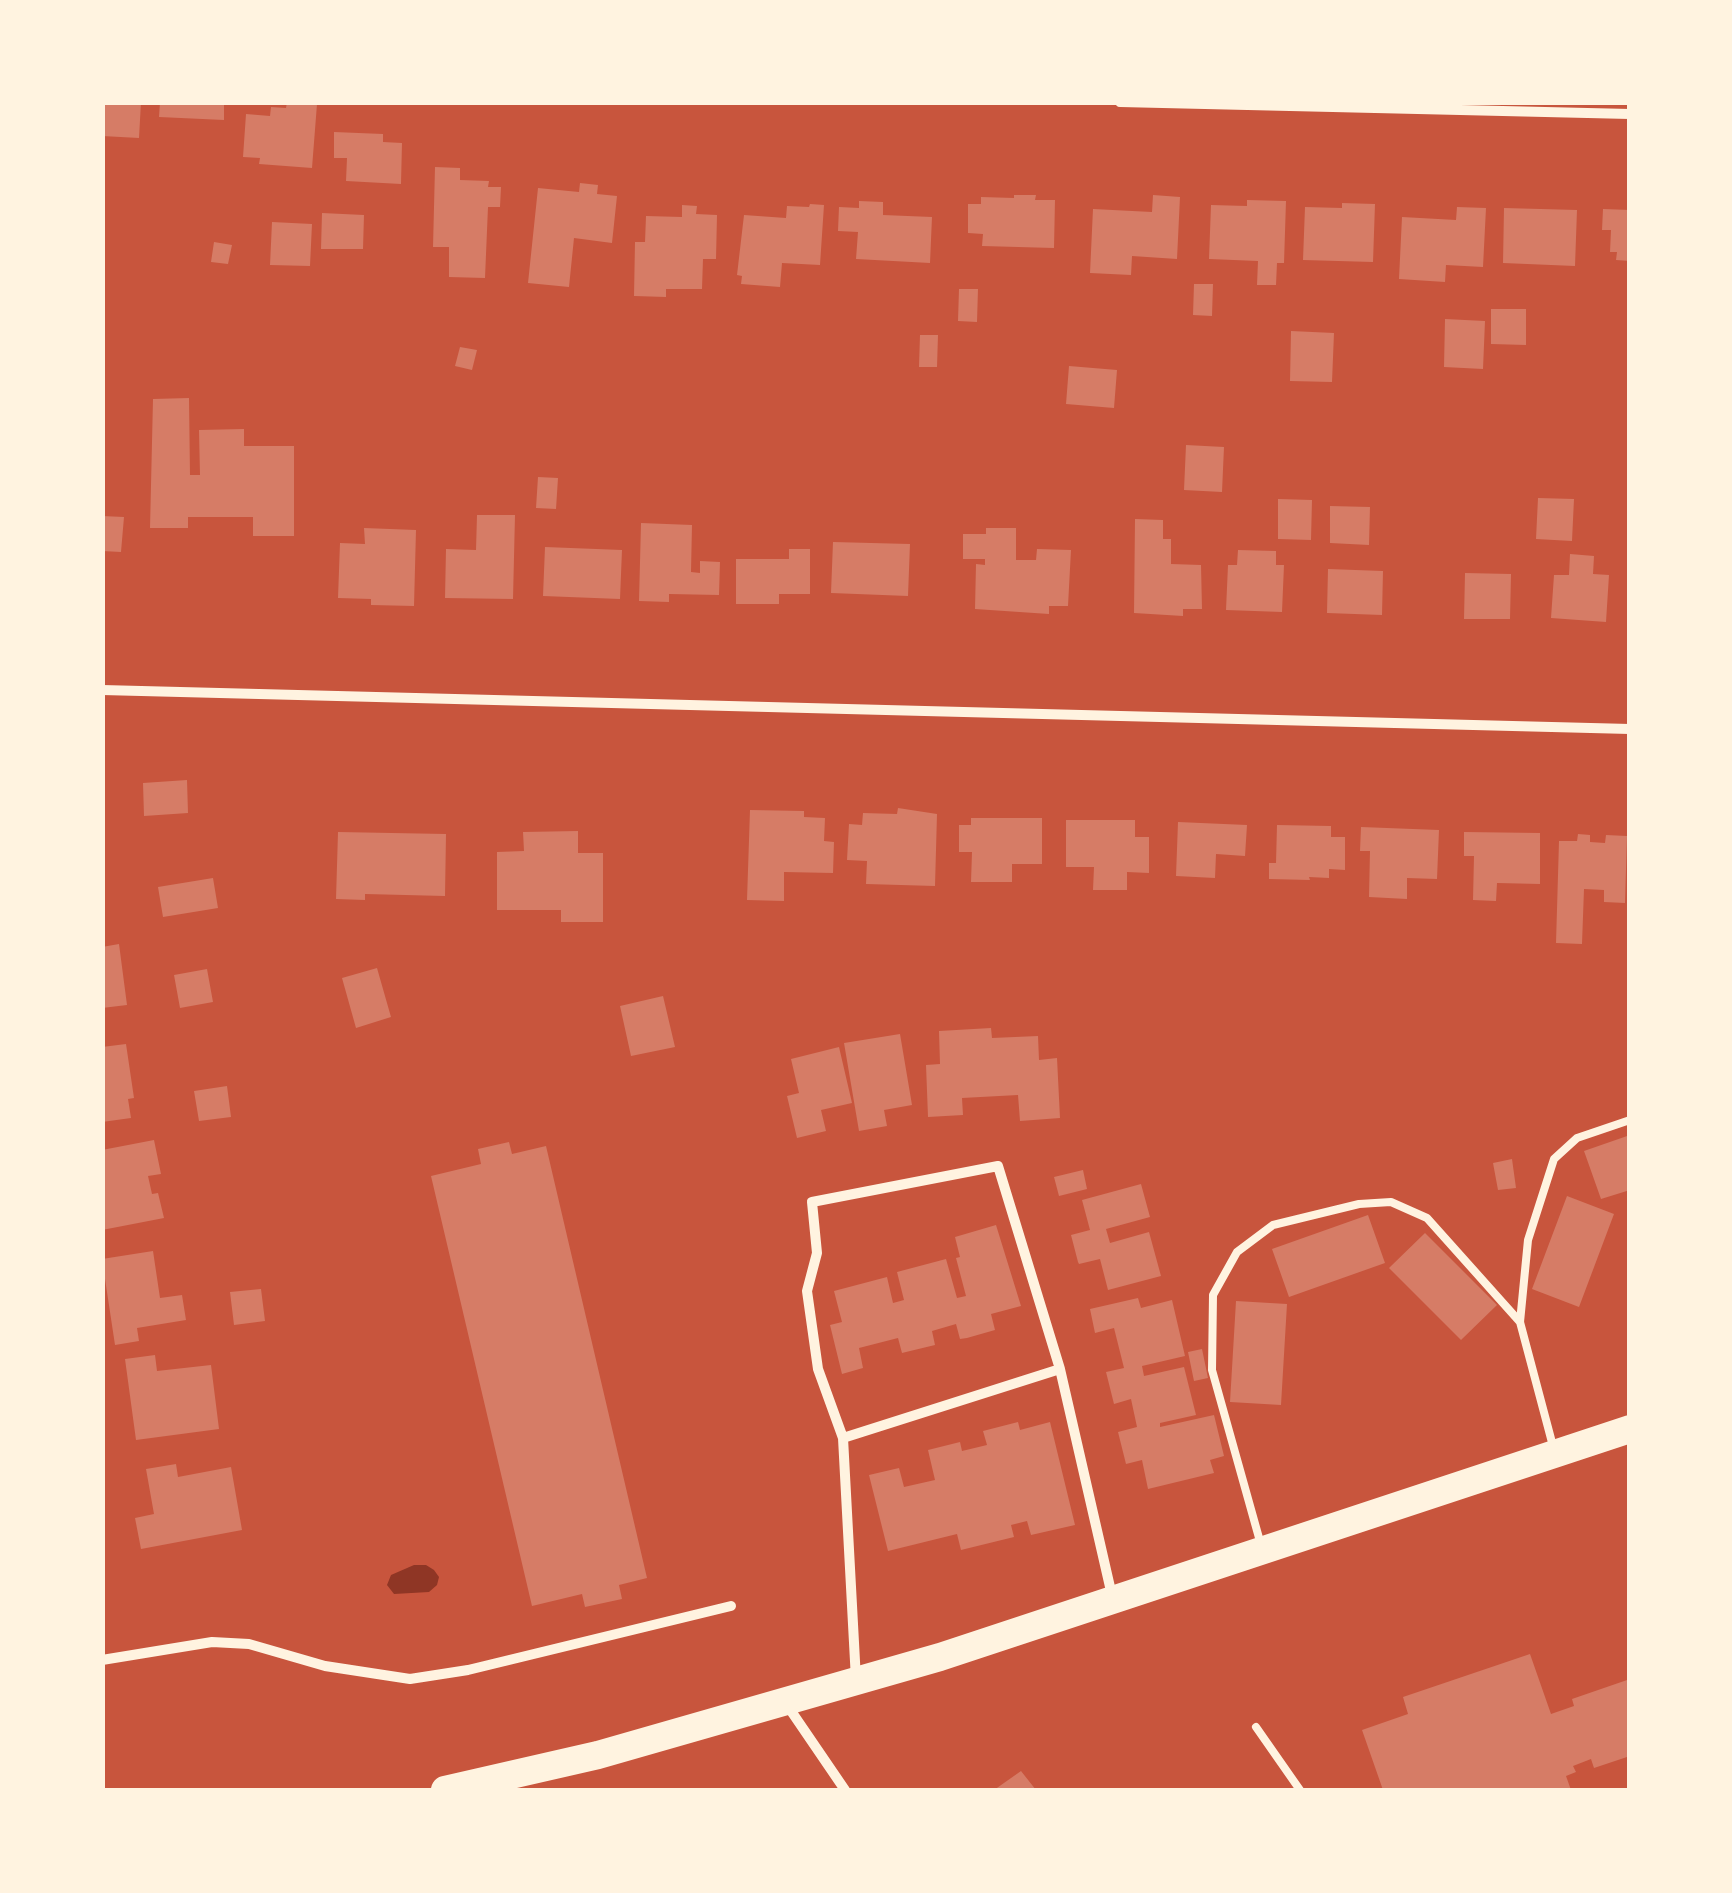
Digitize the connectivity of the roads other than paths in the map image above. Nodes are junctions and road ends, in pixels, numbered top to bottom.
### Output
1 (1120, 102) edge
2 (1630, 114) edge
3 (102, 690) edge
4 (1630, 728) edge
5 (1630, 1120) edge
6 (1520, 1322) junction
7 (1060, 1369) junction
8 (1630, 1429) edge
9 (843, 1438) junction
10 (1555, 1454) junction
11 (1263, 1552) junction
12 (1113, 1601) junction
13 (731, 1606) dead end
14 (102, 1660) edge
15 (856, 1683) junction
16 (787, 1704) junction
17 (1256, 1727) dead end
18 (444, 1790) edge
19 (845, 1790) edge
20 (1300, 1790) edge

1 - 2 street
3 - 4 street
5 - 6 lane
6 - 10 lane
6 - 11 lane
7 - 9 street
7 - 9 street
7 - 12 street
8 - 10 highway
9 - 15 street
10 - 11 highway
11 - 12 highway
12 - 15 highway
13 - 14 street
15 - 16 highway
16 - 18 highway
16 - 19 street
17 - 20 lane

